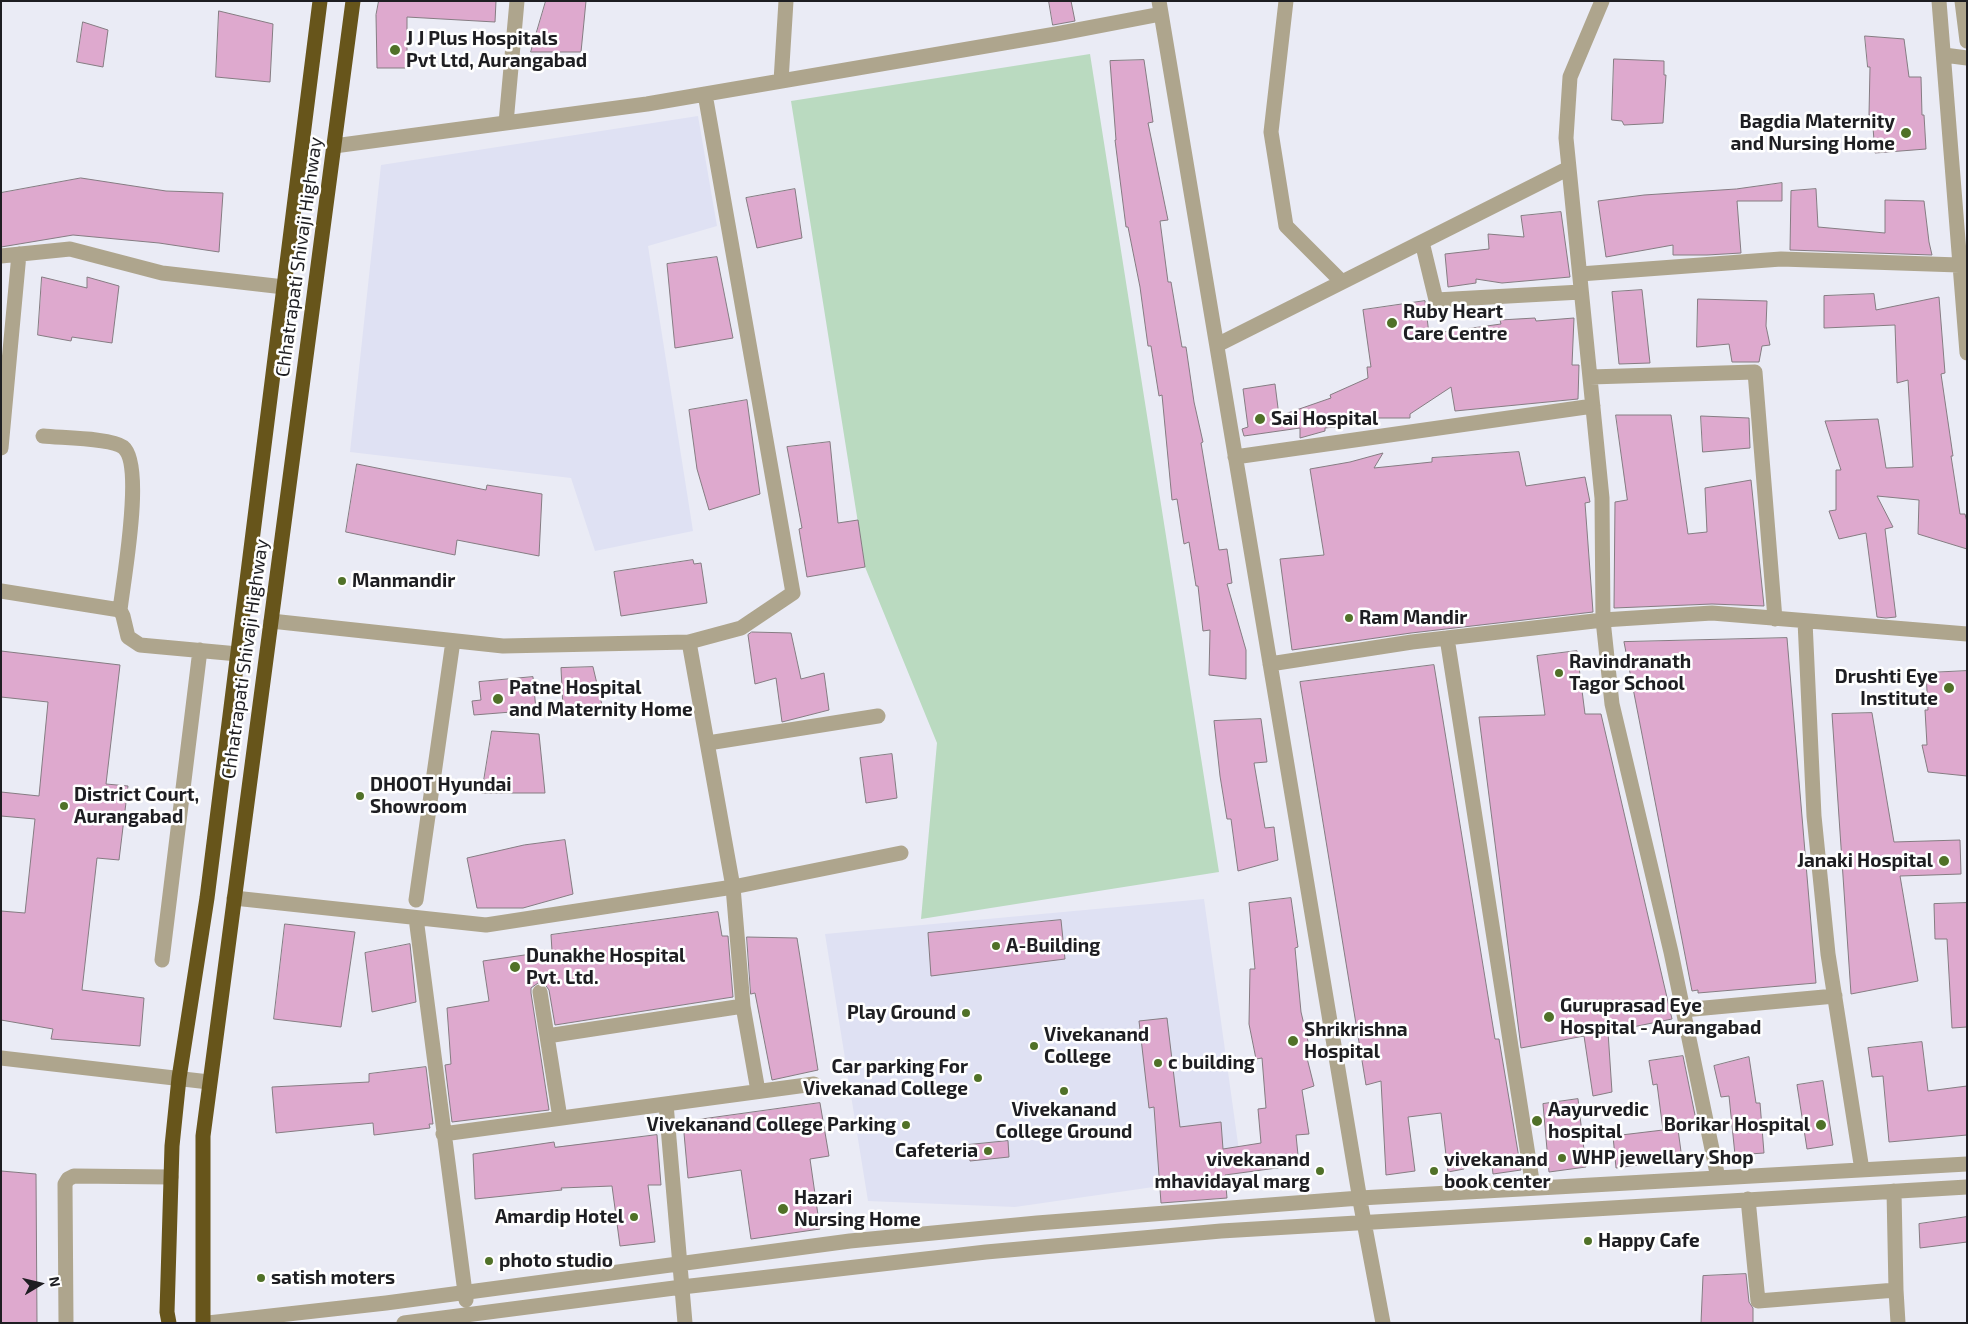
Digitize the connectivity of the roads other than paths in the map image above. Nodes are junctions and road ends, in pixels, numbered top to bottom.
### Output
1 (320, 1) edge
2 (353, 1) edge
3 (517, 1) edge
4 (786, 1) edge
5 (1286, 1) edge
6 (1602, 1) edge
7 (1939, 1) edge
8 (1962, 1) edge
9 (1160, 8) edge
10 (1967, 41) edge
11 (1944, 55) junction
12 (1967, 58) edge
13 (781, 81) junction
14 (704, 94) junction
15 (506, 123) junction
16 (334, 146) junction
17 (1569, 168) junction
18 (1422, 242) junction
19 (19, 254) junction
20 (1, 256) edge
21 (1959, 265) junction
22 (1580, 274) junction
23 (1342, 282) junction
24 (284, 287) junction
25 (1581, 292) junction
26 (1217, 344) junction
27 (1967, 353) edge
28 (1590, 377) junction
29 (1593, 406) junction
30 (43, 436) dead end
31 (1, 448) edge
32 (1236, 457) junction
33 (1, 591) edge
34 (120, 610) junction
35 (1775, 619) junction
36 (1603, 620) junction
37 (271, 621) junction
38 (1805, 621) junction
39 (1967, 634) edge
40 (1447, 638) junction
41 (453, 641) junction
42 (689, 642) junction
43 (200, 650) junction
44 (238, 654) junction
45 (1270, 664) junction
46 (878, 716) dead end
47 (708, 743) junction
48 (901, 853) dead end
49 (733, 887) junction
50 (234, 898) junction
51 (416, 900) dead end
52 (416, 918) junction
53 (162, 960) dead end
54 (540, 992) dead end
55 (1835, 996) junction
56 (743, 1006) junction
57 (1683, 1010) junction
58 (547, 1036) junction
59 (1, 1058) edge
60 (179, 1078) junction
61 (210, 1082) junction
62 (814, 1084) dead end
63 (758, 1091) junction
64 (666, 1104) junction
65 (560, 1118) junction
66 (443, 1134) junction
67 (1967, 1164) edge
68 (1862, 1170) junction
69 (171, 1177) junction
70 (1718, 1178) junction
71 (1533, 1187) junction
72 (1967, 1187) edge
73 (1894, 1191) junction
74 (1360, 1198) junction
75 (1748, 1199) junction
76 (1364, 1221) junction
77 (681, 1263) junction
78 (682, 1287) junction
79 (1896, 1290) junction
80 (464, 1292) junction
81 (467, 1314) junction
82 (66, 1323) edge
83 (169, 1323) edge
84 (202, 1323) edge
85 (208, 1323) edge
86 (404, 1323) edge
87 (685, 1323) edge
88 (1383, 1323) edge
89 (1898, 1323) edge

1 - 24 highway, Chhatrapati Shivaji Highway
2 - 16 highway, Chhatrapati Shivaji Highway
3 - 15 street
4 - 13 street
5 - 23 street
6 - 17 street
7 - 11 street
8 - 10 street
9 - 13 street
9 - 26 street
11 - 12 street
11 - 21 street
13 - 14 street
14 - 15 street
14 - 42 street
15 - 16 street
16 - 37 highway, Chhatrapati Shivaji Highway
17 - 18 street
17 - 22 street
18 - 23 street
18 - 25 street
19 - 20 street
19 - 24 street
19 - 31 street
21 - 22 street
21 - 27 street
22 - 25 street
23 - 26 street
24 - 44 highway, Chhatrapati Shivaji Highway
25 - 28 street
26 - 32 street
28 - 29 street
28 - 35 street
29 - 32 street
29 - 36 street
30 - 34 street
32 - 45 street
33 - 34 street
34 - 43 street
35 - 36 street
35 - 38 street
36 - 40 street
36 - 57 street
37 - 41 street
37 - 50 highway, Chhatrapati Shivaji Highway
38 - 39 street
38 - 55 street
40 - 45 street
40 - 71 street
41 - 42 street
41 - 51 street
42 - 47 street
43 - 44 street
43 - 53 street
44 - 60 highway, Chhatrapati Shivaji Highway
45 - 74 street
46 - 47 street
47 - 49 street
48 - 49 street
49 - 52 street
49 - 56 street
50 - 52 street
50 - 61 highway, Chhatrapati Shivaji Highway
52 - 66 street
54 - 58 street
55 - 57 street
55 - 68 street
56 - 58 street
56 - 63 street
57 - 70 street
58 - 65 street
59 - 60 street
60 - 61 street
60 - 69 highway, Chhatrapati Shivaji Highway
61 - 84 highway, Chhatrapati Shivaji Highway
62 - 63 street
63 - 64 street
64 - 65 street
64 - 77 street
65 - 66 street
66 - 80 street
67 - 68 street
68 - 70 street
69 - 82 street
69 - 83 highway, Chhatrapati Shivaji Highway
70 - 71 street
71 - 74 street
72 - 73 street
73 - 75 street
73 - 79 street
74 - 76 street
74 - 77 street
75 - 76 street
75 - 79 street
76 - 78 street
76 - 88 street
77 - 78 street
77 - 80 street
78 - 81 street
78 - 87 street
79 - 89 street
80 - 81 street
80 - 85 street
81 - 86 street

